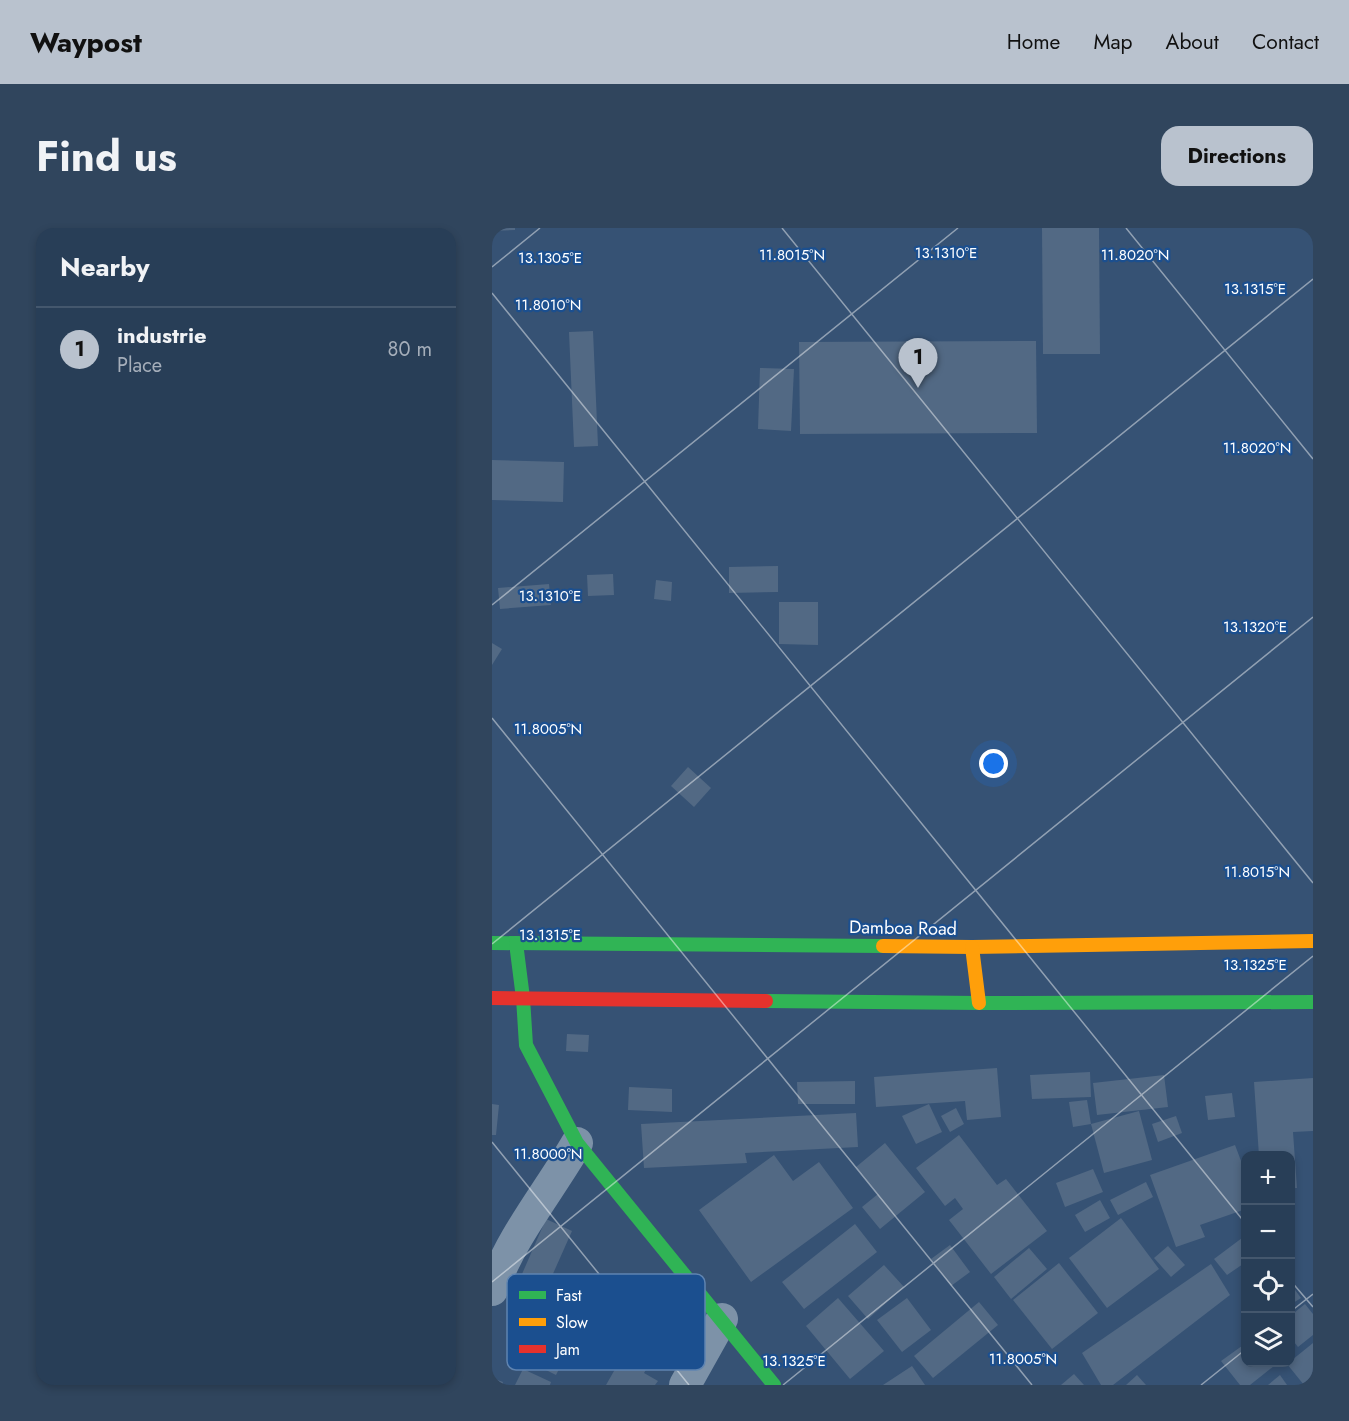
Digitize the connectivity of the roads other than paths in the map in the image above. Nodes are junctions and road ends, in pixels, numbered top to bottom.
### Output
1 (1313, 941) edge
2 (516, 942) junction
3 (492, 943) edge
4 (972, 947) junction
5 (492, 998) edge
6 (523, 998) junction
7 (1313, 1002) edge
8 (979, 1004) junction
9 (577, 1143) junction
10 (685, 1274) edge
11 (492, 1290) edge
12 (705, 1298) edge
13 (722, 1319) junction
14 (705, 1349) edge
15 (693, 1370) edge
16 (685, 1385) edge
17 (774, 1385) edge

1 - 4 main road, Damboa Road
2 - 3 main road, Damboa Road
2 - 4 main road, Damboa Road
2 - 6 main road
4 - 8 main road
5 - 6 main road
6 - 8 main road
6 - 9 main road
7 - 8 main road
9 - 10 main road
9 - 11 street
12 - 13 main road
13 - 14 street
13 - 17 main road
15 - 16 street

